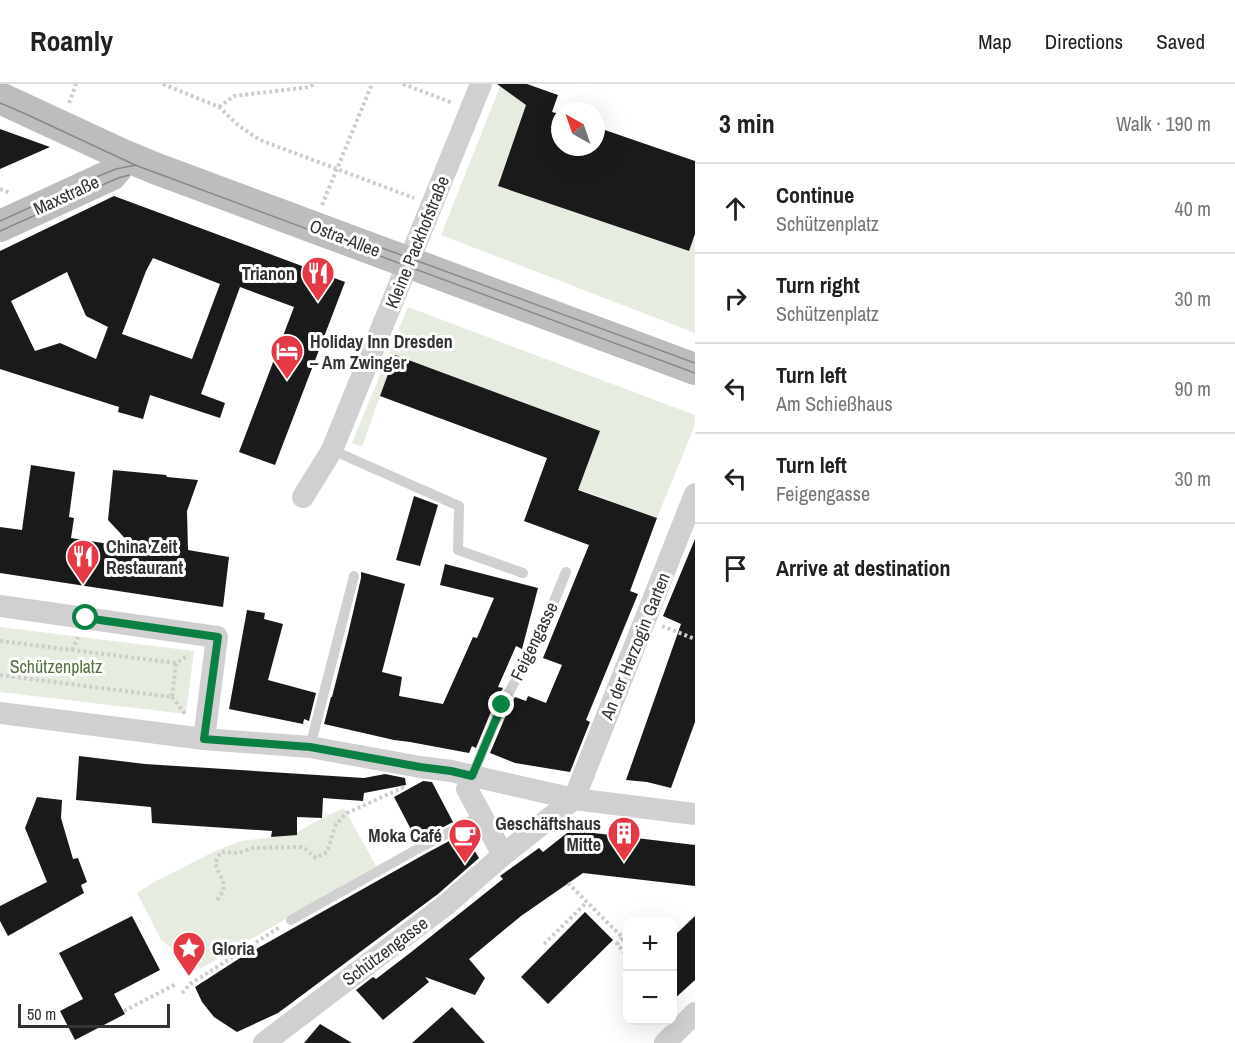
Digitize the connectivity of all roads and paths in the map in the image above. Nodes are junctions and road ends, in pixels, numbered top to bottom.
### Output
1 (163, 84) edge
2 (314, 84) edge
3 (372, 84) edge
4 (403, 84) edge
5 (481, 84) edge
6 (0, 98) edge
7 (219, 107) junction
8 (471, 109) junction
9 (123, 155) junction
10 (337, 169) junction
11 (433, 205) junction
12 (0, 225) edge
13 (313, 226) junction
14 (408, 262) junction
15 (695, 369) edge
16 (332, 450) junction
17 (695, 494) edge
18 (303, 496) dead end
19 (566, 572) dead end
20 (523, 573) dead end
21 (354, 576) dead end
22 (0, 606) edge
23 (646, 619) junction
24 (695, 639) edge
25 (0, 641) edge
26 (0, 675) edge
27 (0, 713) edge
28 (204, 739) junction
29 (310, 747) junction
30 (420, 767) junction
31 (472, 776) junction
32 (574, 799) junction
33 (695, 814) edge
34 (481, 816) junction
35 (503, 855) junction
36 (568, 883) dead end
37 (217, 900) dead end
38 (587, 902) junction
39 (291, 920) joint
40 (623, 938) edge
41 (623, 938) edge
42 (544, 944) dead end
43 (623, 952) edge
44 (176, 984) dead end
45 (182, 993) dead end
46 (124, 1011) dead end
47 (695, 1013) edge
48 (671, 1041) edge
49 (264, 1043) edge

1 - 7 path
2 - 7 path
3 - 10 path
4 - 8 path
5 - 8 street, Kleine Packhofstraße
6 - 9 street, Ostra-Allee
7 - 10 path
8 - 11 street, Kleine Packhofstraße
9 - 12 street, Maxstraße
9 - 13 street, Ostra-Allee
10 - 11 path
10 - 13 path
11 - 14 street, Kleine Packhofstraße
13 - 14 street, Ostra-Allee
14 - 15 street, Ostra-Allee
14 - 16 street, Kleine Packhofstraße
16 - 18 street, Kleine Packhofstraße
16 - 20 lane
17 - 23 street, An der Herzogin Garten
19 - 31 lane, Feigengasse
21 - 29 lane
22 - 28 street
23 - 24 path
23 - 32 street, An der Herzogin Garten
25 - 26 path
27 - 28 street
28 - 29 street
29 - 30 street
30 - 31 street
30 - 37 path
31 - 32 street
31 - 34 street
32 - 33 street
32 - 35 street, Schützengasse
34 - 35 street
34 - 39 lane
35 - 49 street, Schützengasse
36 - 38 path
38 - 41 path
38 - 42 path
39 - 45 path
40 - 43 path
44 - 46 path
47 - 48 street

